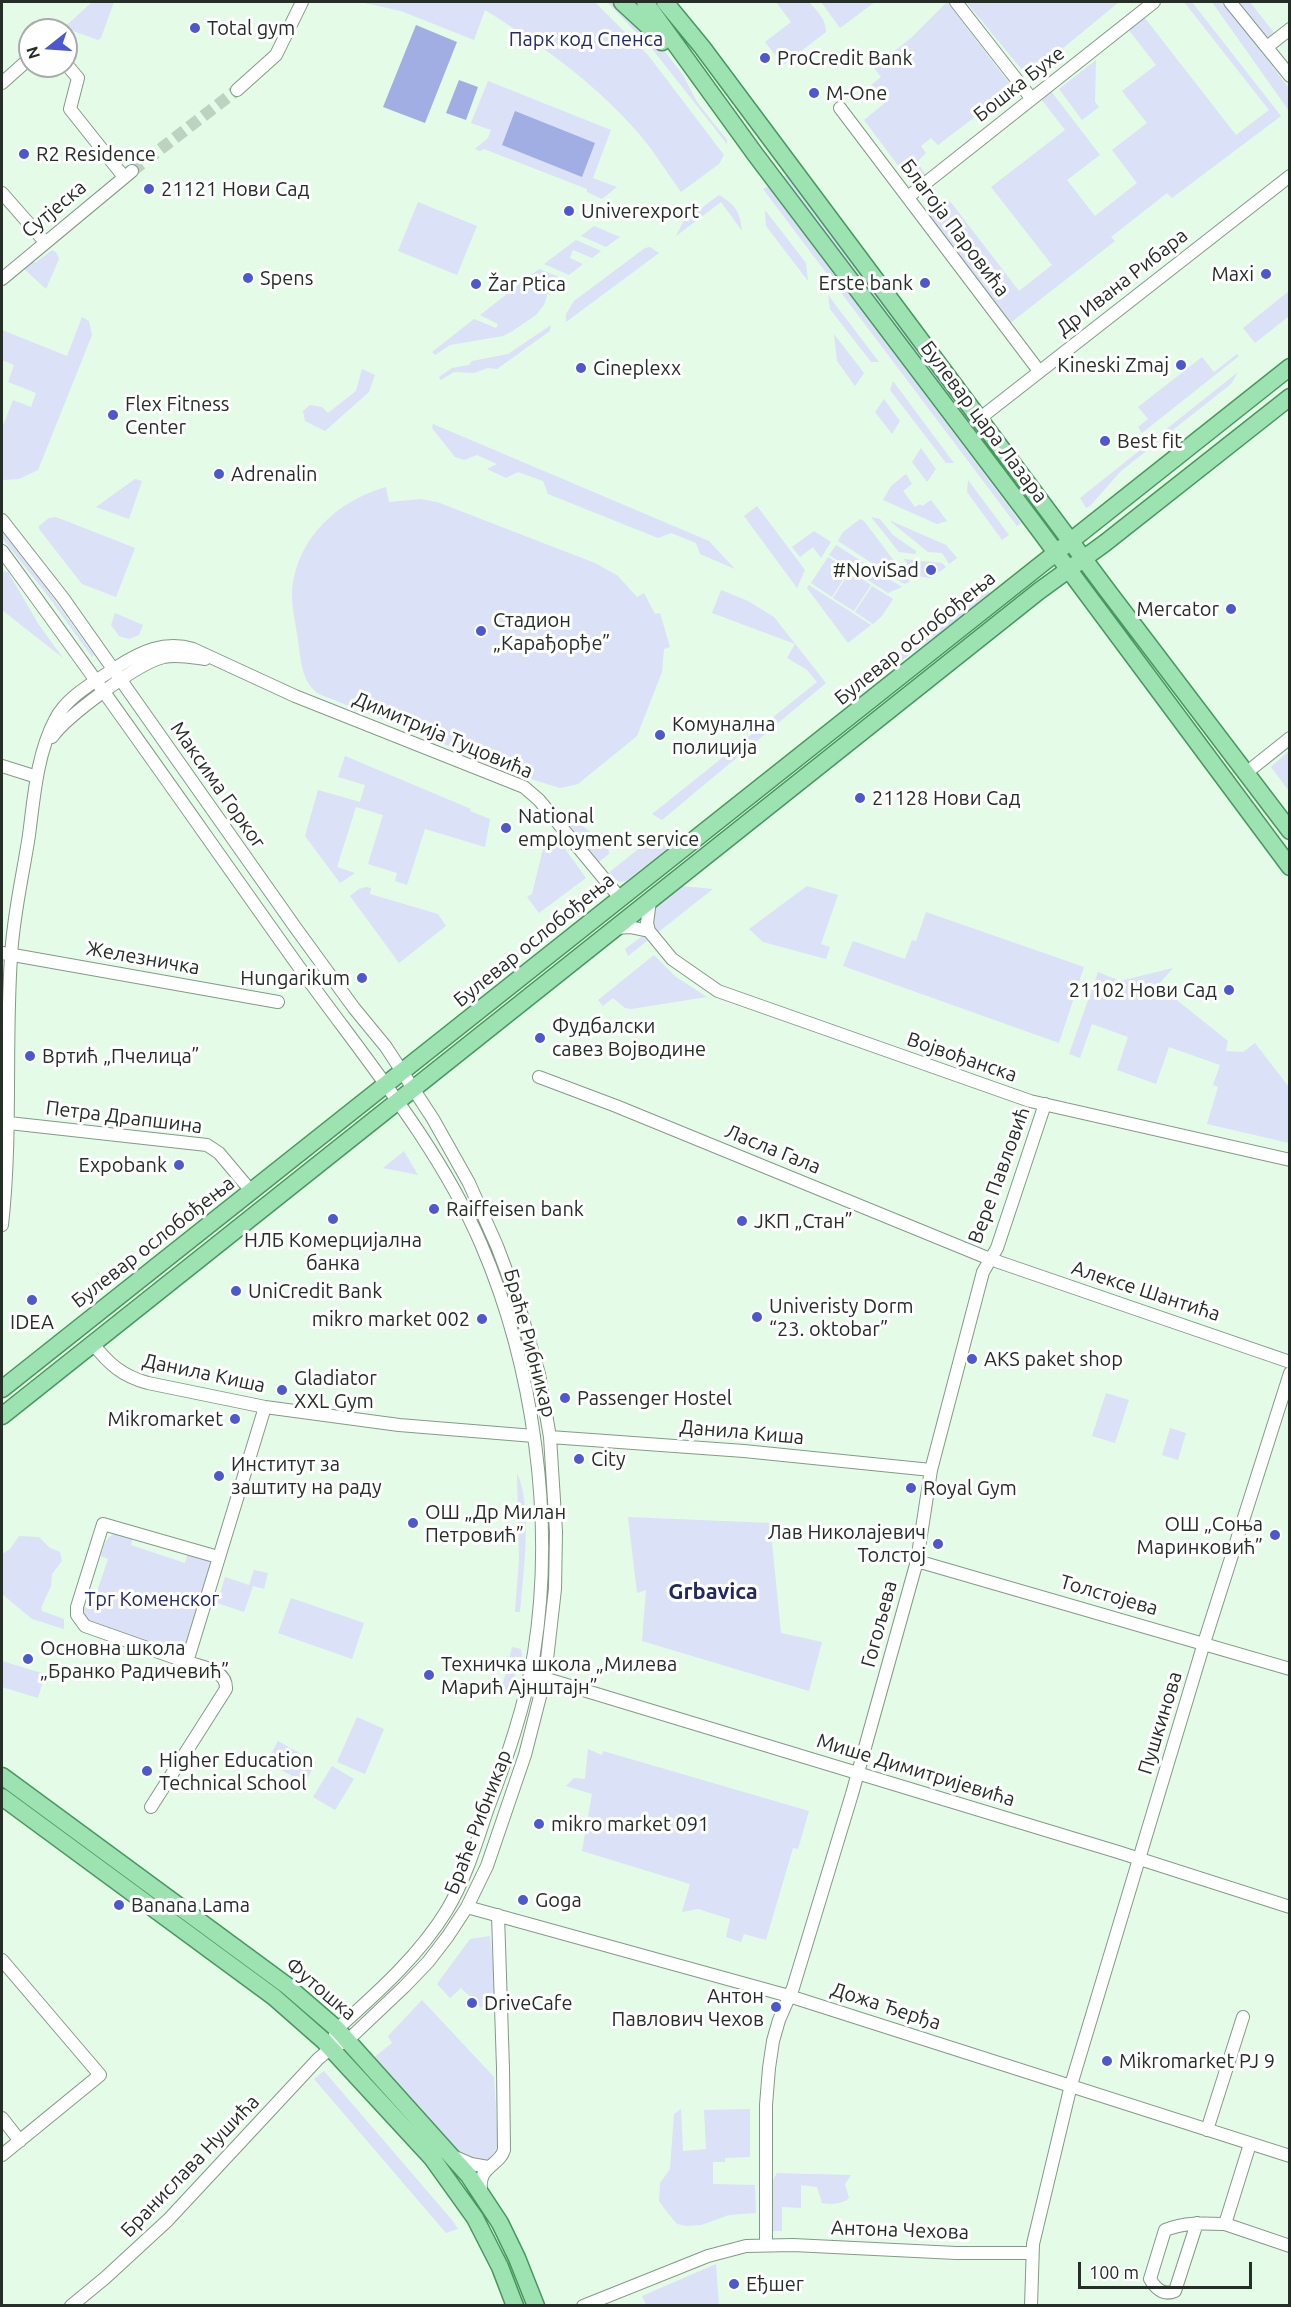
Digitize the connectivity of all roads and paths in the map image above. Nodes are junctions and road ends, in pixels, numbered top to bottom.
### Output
1 (302, 2) edge
2 (622, 2) edge
3 (645, 2) edge
4 (665, 2) edge
5 (956, 2) edge
6 (1154, 2) edge
7 (1230, 2) edge
8 (1290, 29) edge
9 (1267, 47) junction
10 (18, 69) edge
11 (697, 75) junction
12 (1290, 76) edge
13 (78, 78) edge
14 (2, 83) edge
15 (237, 90) tunnel mouth
16 (1031, 98) junction
17 (840, 108) dead end
18 (1290, 176) edge
19 (2, 193) edge
20 (908, 197) junction
21 (45, 242) junction
22 (2, 279) edge
23 (1290, 367) edge
24 (1039, 371) junction
25 (1290, 397) edge
26 (979, 418) junction
27 (2, 520) edge
28 (1071, 541) junction
29 (2, 551) edge
30 (1055, 553) junction
31 (1084, 559) junction
32 (7, 566) edge
33 (1068, 570) junction
34 (212, 660) junction
35 (113, 670) junction
36 (121, 681) junction
37 (97, 682) junction
38 (104, 693) junction
39 (1290, 738) edge
40 (44, 749) junction
41 (2, 766) edge
42 (1246, 773) junction
43 (38, 777) junction
44 (1290, 831) edge
45 (1290, 867) edge
46 (620, 898) junction
47 (650, 901) junction
48 (617, 928) junction
49 (649, 931) junction
50 (6, 954) edge
51 (278, 1002) dead end
52 (402, 1072) junction
53 (539, 1077) dead end
54 (385, 1085) junction
55 (414, 1090) junction
56 (397, 1103) junction
57 (1045, 1104) junction
58 (9, 1123) junction
59 (5, 1140) edge
60 (1290, 1160) edge
61 (251, 1191) junction
62 (2, 1225) edge
63 (990, 1259) junction
64 (93, 1344) junction
65 (1290, 1362) edge
66 (1290, 1373) edge
67 (2, 1389) edge
68 (265, 1407) junction
69 (2, 1416) edge
70 (534, 1436) junction
71 (550, 1437) junction
72 (931, 1470) junction
73 (218, 1557) junction
74 (917, 1561) junction
75 (1204, 1643) junction
76 (187, 1662) junction
77 (1290, 1669) edge
78 (530, 1674) junction
79 (545, 1677) junction
80 (858, 1773) junction
81 (2, 1776) edge
82 (2, 1797) edge
83 (151, 1807) dead end
84 (1139, 1859) junction
85 (467, 1907) junction
86 (1290, 1907) edge
87 (498, 1915) junction
88 (2, 1960) edge
89 (789, 1996) junction
90 (1244, 2018) dead end
91 (343, 2034) junction
92 (331, 2048) junction
93 (1071, 2085) junction
94 (2, 2118) edge
95 (1207, 2130) junction
96 (20, 2140) junction
97 (1250, 2144) junction
98 (2, 2155) edge
99 (1290, 2156) edge
100 (454, 2157) junction
101 (488, 2167) junction
102 (482, 2195) junction
103 (1197, 2223) junction
104 (1224, 2224) junction
105 (766, 2245) junction
106 (1290, 2246) edge
107 (1032, 2253) junction
108 (71, 2306) edge
109 (515, 2306) edge
110 (536, 2306) edge
111 (583, 2306) edge
112 (1030, 2306) edge

1 - 15 street
2 - 11 main road
3 - 11 main road, Булевар цара Лазара
4 - 26 main road, Булевар цара Лазара
5 - 16 street
6 - 16 street, Бошка Бухе
7 - 9 street
8 - 9 street
9 - 12 street
10 - 14 street
11 - 30 main road, Булевар цара Лазара
13 - 21 street, Сутјеска
16 - 20 street, Бошка Бухе
17 - 20 street, Благоја Паровића
18 - 24 street, Др Ивана Рибара
19 - 21 street
20 - 24 street, Благоја Паровића
21 - 22 street, Сутјеска
23 - 28 main road, Булевар ослобођења
24 - 26 street, Др Ивана Рибара
25 - 31 main road, Булевар ослобођења
26 - 28 main road, Булевар цара Лазара
27 - 35 street, Максима Горког
28 - 30 main road, Булевар ослобођења
28 - 31 main road, Булевар цара Лазара
29 - 32 street, Максима Горког
30 - 33 main road, Булевар цара Лазара
30 - 46 main road, Булевар ослобођења
31 - 33 main road, Булевар ослобођења
31 - 42 main road, Булевар цара Лазара
32 - 37 street, Максима Горког
33 - 45 main road, Булевар цара Лазара
33 - 47 main road, Булевар ослобођења
34 - 35 street, Димитрија Туцовића
34 - 36 street, Димитрија Туцовића
34 - 46 street, Димитрија Туцовића
35 - 36 street, Максима Горког
35 - 37 street, Димитрија Туцовића
36 - 38 street, Димитрија Туцовића
36 - 52 street, Максима Горког
37 - 38 street, Максима Горког
37 - 40 street, Димитрија Туцовића
38 - 40 street, Димитрија Туцовића
38 - 54 street, Максима Горког
39 - 42 street
40 - 43 street, Димитрија Туцовића
41 - 43 street
42 - 44 main road, Булевар цара Лазара
43 - 50 street, Димитрија Туцовића
46 - 52 main road, Булевар ослобођења
47 - 48 main road, Булевар ослобођења
47 - 49 street
48 - 49 street
48 - 55 main road, Булевар ослобођења
49 - 57 street, Војвођанска
50 - 51 street, Железничка
50 - 58 street, Димитрија Туцовића
52 - 54 main road, Булевар ослобођења
52 - 55 street, Максима Горког
53 - 63 street, Ласла Гала
54 - 56 street, Максима Горког
54 - 61 main road, Булевар ослобођења
55 - 56 main road, Булевар ослобођења
55 - 71 street, Браће Рибникар
56 - 64 main road, Булевар ослобођења
56 - 70 street, Браће Рибникар
57 - 60 street, Војвођанска
57 - 63 street, Вере Павловић
58 - 59 street, Димитрија Туцовића
58 - 61 street, Петра Драпшина
59 - 62 street, Димитрија Туцовића
61 - 67 main road, Булевар ослобођења
63 - 65 street, Алексе Шантића
63 - 72 street, Гогољева
64 - 68 street, Данила Киша
64 - 69 main road, Булевар ослобођења
66 - 75 street, Пушкинова
68 - 70 street, Данила Киша
68 - 73 street
70 - 78 street, Браће Рибникар
71 - 72 street, Данила Киша
71 - 79 street, Браће Рибникар
72 - 74 street, Гогољева
73 - 76 street
73 - 76 street
74 - 75 street, Толстојева
74 - 80 street, Гогољева
75 - 77 street, Толстојева
75 - 84 street, Пушкинова
76 - 83 street
78 - 79 street, Мише Димитријевића
78 - 91 street, Браће Рибникар
79 - 80 street, Мише Димитријевића
79 - 85 street, Браће Рибникар
80 - 84 street, Мише Димитријевића
80 - 89 street, Гогољева
81 - 91 main road, Футошка
82 - 92 main road, Футошка
84 - 86 street, Мише Димитријевића
84 - 93 street, Пушкинова
85 - 87 street, Дожа Ђерђа
85 - 91 street, Браће Рибникар
87 - 89 street, Дожа Ђерђа
87 - 101 street
88 - 96 street
89 - 93 street, Дожа Ђерђа
89 - 105 street
90 - 95 street
91 - 92 street, Браће Рибникар
91 - 100 main road, Футошка
92 - 108 street, Бранислава Нушића
92 - 109 main road, Футошка
93 - 95 street, Дожа Ђерђа
93 - 107 street
94 - 96 street
95 - 97 street, Дожа Ђерђа
96 - 98 street
97 - 99 street, Дожа Ђерђа
97 - 104 street
100 - 101 street
100 - 102 main road, Футошка
101 - 102 street
102 - 110 main road, Футошка
103 - 103 street
103 - 104 street
104 - 106 street
105 - 107 street, Антона Чехова
105 - 111 street, Антона Чехова
107 - 112 street

